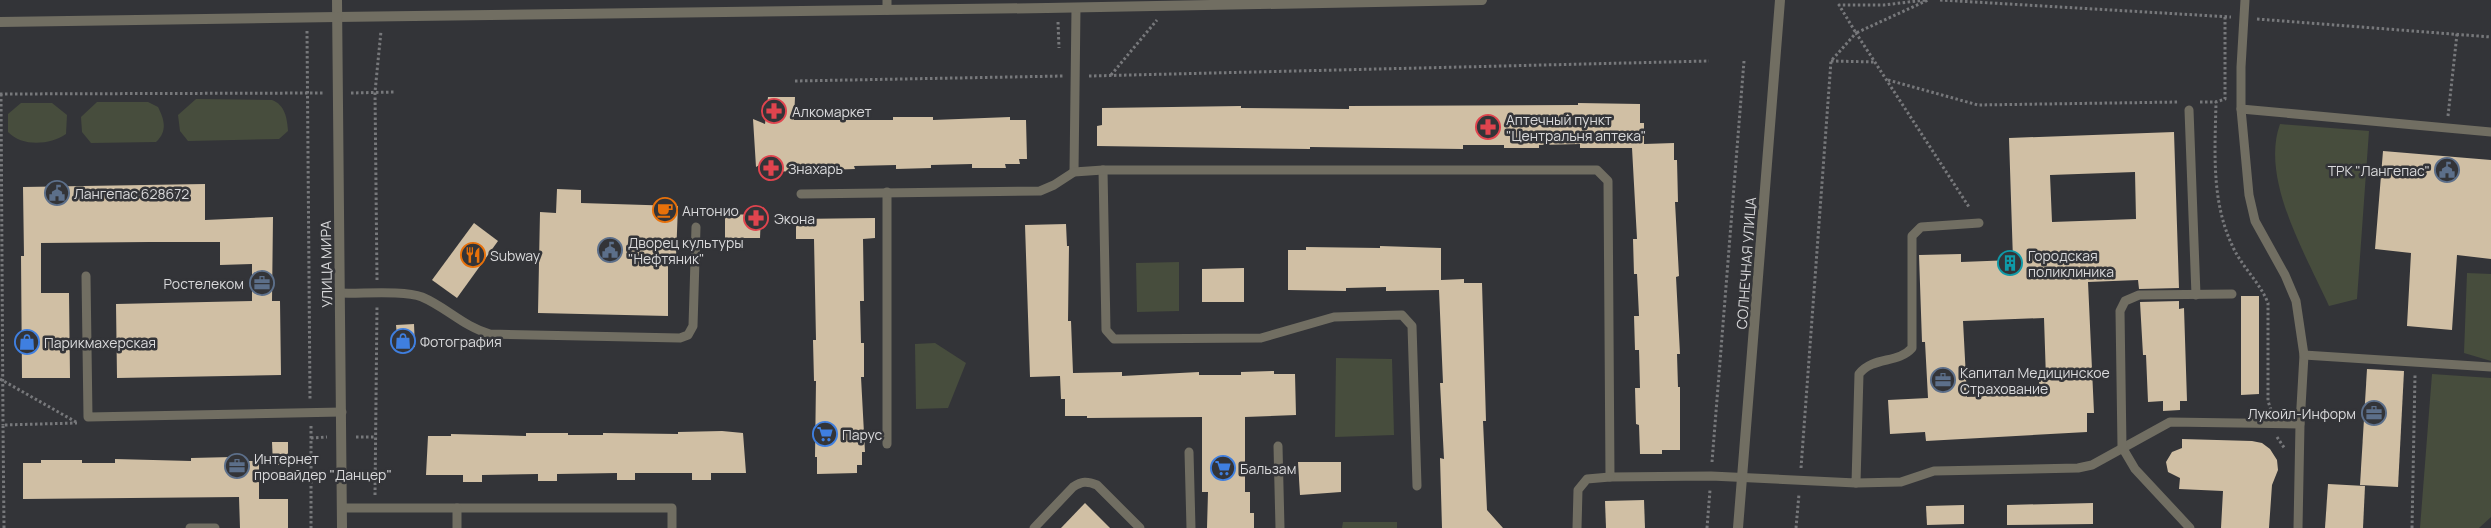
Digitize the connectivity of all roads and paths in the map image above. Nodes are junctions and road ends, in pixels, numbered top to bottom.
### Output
1 (337, 0) edge
2 (1482, 0) edge
3 (1780, 0) edge
4 (1926, 0) edge
5 (1940, 0) edge
6 (2245, 0) edge
7 (1047, 4) edge
8 (887, 5) edge
9 (1174, 5) edge
10 (1076, 8) junction
11 (381, 16) junction
12 (307, 18) junction
13 (337, 18) junction
14 (2244, 18) junction
15 (0, 22) edge
16 (1856, 33) junction
17 (2457, 34) junction
18 (2491, 37) edge
19 (1059, 50) dead end
20 (1709, 61) dead end
21 (1744, 61) dead end
22 (1831, 62) junction
23 (1876, 62) junction
24 (1060, 68) dead end
25 (1111, 75) junction
26 (1060, 76) junction
27 (1075, 76) junction
28 (1888, 80) junction
29 (795, 81) dead end
30 (375, 92) junction
31 (395, 92) dead end
32 (307, 93) junction
33 (337, 93) junction
34 (0, 94) edge
35 (2196, 102) dead end
36 (2216, 102) dead end
37 (2188, 106) joint
38 (2241, 109) junction
39 (2447, 128) junction
40 (2491, 132) edge
41 (1103, 170) junction
42 (1074, 172) junction
43 (887, 192) junction
44 (801, 194) dead end
45 (1969, 207) dead end
46 (1979, 223) dead end
47 (696, 226) dead end
48 (86, 276) dead end
49 (340, 293) junction
50 (377, 294) junction
51 (2232, 294) dead end
52 (2196, 295) junction
53 (0, 338) edge
54 (2304, 355) junction
55 (2415, 362) junction
56 (2491, 367) edge
57 (1, 380) edge
58 (311, 412) junction
59 (342, 412) junction
60 (77, 423) junction
61 (87, 423) dead end
62 (2300, 424) junction
63 (3, 425) junction
64 (887, 444) dead end
65 (1278, 446) dead end
66 (2122, 447) junction
67 (1190, 452) dead end
68 (1711, 476) junction
69 (1610, 477) junction
70 (1743, 478) junction
71 (1800, 481) junction
72 (1856, 483) junction
73 (1417, 486) dead end
74 (342, 508) junction
75 (375, 508) junction
76 (457, 508) junction
77 (4, 528) edge
78 (190, 528) edge
79 (215, 528) edge
80 (311, 528) edge
81 (342, 528) edge
82 (457, 528) edge
83 (672, 528) edge
84 (1034, 528) edge
85 (1140, 528) edge
86 (1191, 528) edge
87 (1280, 528) edge
88 (1578, 528) edge
89 (1707, 528) edge
90 (1738, 528) edge
91 (1796, 528) edge
92 (2190, 528) edge
93 (2298, 528) edge
94 (2412, 528) edge

1 - 13 street, УЛИЦА МИРА
2 - 9 street
3 - 70 street, СОЛНЕЧНАЯ УЛИЦА
4 - 16 path
4 - 16 path
5 - 14 path
6 - 14 lane
7 - 8 street
7 - 10 street
7 - 19 path
8 - 11 street
9 - 10 street
9 - 25 path
10 - 27 lane
11 - 13 street
11 - 30 path
12 - 13 street
12 - 15 street
12 - 32 path
13 - 33 street, УЛИЦА МИРА
14 - 17 path
14 - 38 lane
16 - 22 path
16 - 23 path
17 - 18 path
17 - 39 path
20 - 25 path
21 - 68 path
22 - 23 path
22 - 71 path
23 - 28 path
24 - 26 path
25 - 27 path
26 - 27 path
26 - 29 path
27 - 42 lane
28 - 37 path
28 - 45 path
30 - 31 path
30 - 33 path
30 - 50 path
32 - 33 path
32 - 34 path
32 - 58 path
33 - 49 street, УЛИЦА МИРА
34 - 53 path
35 - 36 path
37 - 52 lane
38 - 39 lane
38 - 54 lane
39 - 40 lane
41 - 42 lane
41 - 69 lane
41 - 73 lane
42 - 43 lane
43 - 44 lane
43 - 64 lane
46 - 72 lane
47 - 50 lane
48 - 58 lane
49 - 50 lane
49 - 59 street, УЛИЦА МИРА
50 - 75 path
51 - 52 lane
52 - 66 lane
53 - 57 path
54 - 55 lane
54 - 62 lane
55 - 56 lane
55 - 94 path
57 - 60 path
57 - 63 path
58 - 59 lane
58 - 80 path
59 - 74 street, УЛИЦА МИРА
60 - 61 path
60 - 63 path
62 - 66 lane
62 - 93 lane
63 - 77 path
65 - 87 lane
66 - 72 lane
66 - 92 lane
67 - 86 lane
68 - 69 lane
68 - 70 lane
68 - 89 path
69 - 88 lane
70 - 71 lane
70 - 90 street, СОЛНЕЧНАЯ УЛИЦА
71 - 72 lane
71 - 91 path
74 - 75 lane
74 - 81 street, УЛИЦА МИРА
75 - 76 lane
76 - 82 lane
76 - 83 lane
78 - 79 lane
84 - 85 lane

